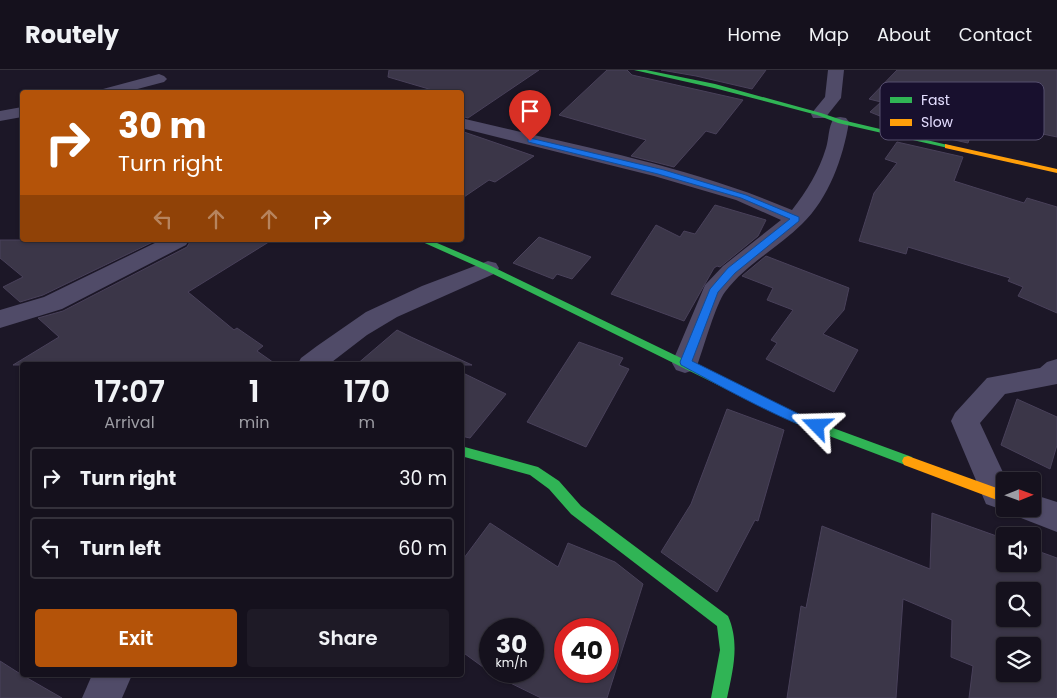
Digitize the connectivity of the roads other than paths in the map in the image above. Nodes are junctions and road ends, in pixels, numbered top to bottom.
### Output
1 (637, 70) edge
2 (836, 70) edge
3 (155, 74) edge
4 (114, 90) edge
5 (168, 90) edge
6 (20, 112) edge
7 (819, 114) junction
8 (0, 116) edge
9 (840, 122) junction
10 (464, 124) edge
11 (880, 131) edge
12 (920, 140) edge
13 (1057, 171) edge
14 (796, 219) junction
15 (174, 242) edge
16 (427, 242) edge
17 (488, 268) junction
18 (0, 319) edge
19 (314, 362) edge
20 (685, 362) junction
21 (1057, 369) edge
22 (464, 451) edge
23 (996, 485) edge
24 (996, 493) edge
25 (1041, 511) edge
26 (1057, 517) edge
27 (111, 677) edge
28 (102, 698) edge
29 (719, 698) edge

1 - 7 street
2 - 7 street
3 - 4 street
3 - 5 street
6 - 8 street
7 - 9 street
9 - 11 street
9 - 14 street
10 - 14 street
12 - 13 street
14 - 20 street
15 - 18 street
16 - 17 street
17 - 19 street
17 - 20 street
20 - 24 street
21 - 23 street
22 - 29 street
25 - 26 street
27 - 28 street

